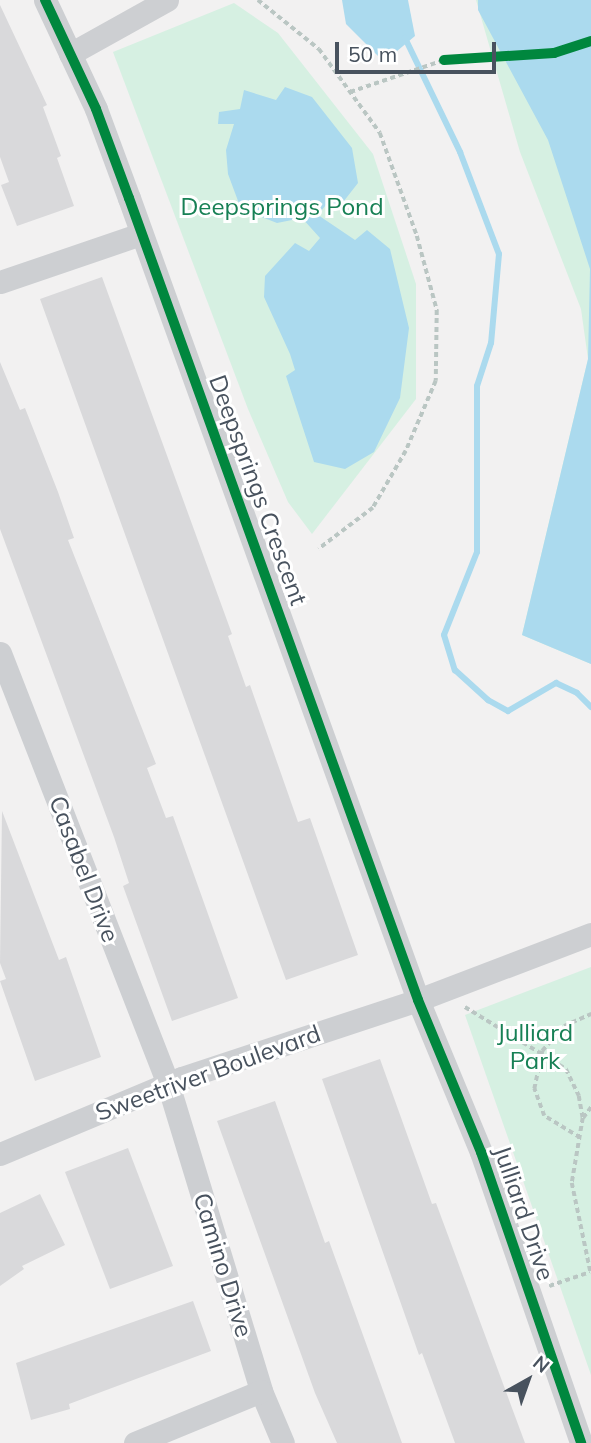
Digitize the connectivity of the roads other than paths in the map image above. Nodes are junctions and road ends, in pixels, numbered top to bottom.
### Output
1 (46, 0) edge
2 (167, 0) edge
3 (70, 54) junction
4 (141, 234) junction
5 (0, 282) edge
6 (0, 653) edge
7 (591, 934) edge
8 (418, 1000) junction
9 (168, 1084) junction
10 (0, 1154) edge
11 (261, 1391) junction
12 (135, 1443) edge
13 (284, 1443) edge
14 (581, 1443) edge

1 - 3 street, Deepsprings Crescent
2 - 3 street
3 - 4 street, Deepsprings Crescent
4 - 5 street
4 - 8 street, Deepsprings Crescent
6 - 9 street, Casabel Drive
7 - 8 street, Sweetriver Boulevard
8 - 9 street, Sweetriver Boulevard
8 - 14 street, Julliard Drive
9 - 10 street, Sweetriver Boulevard
9 - 11 street, Camino Drive
11 - 12 street
11 - 13 street, Camino Drive

